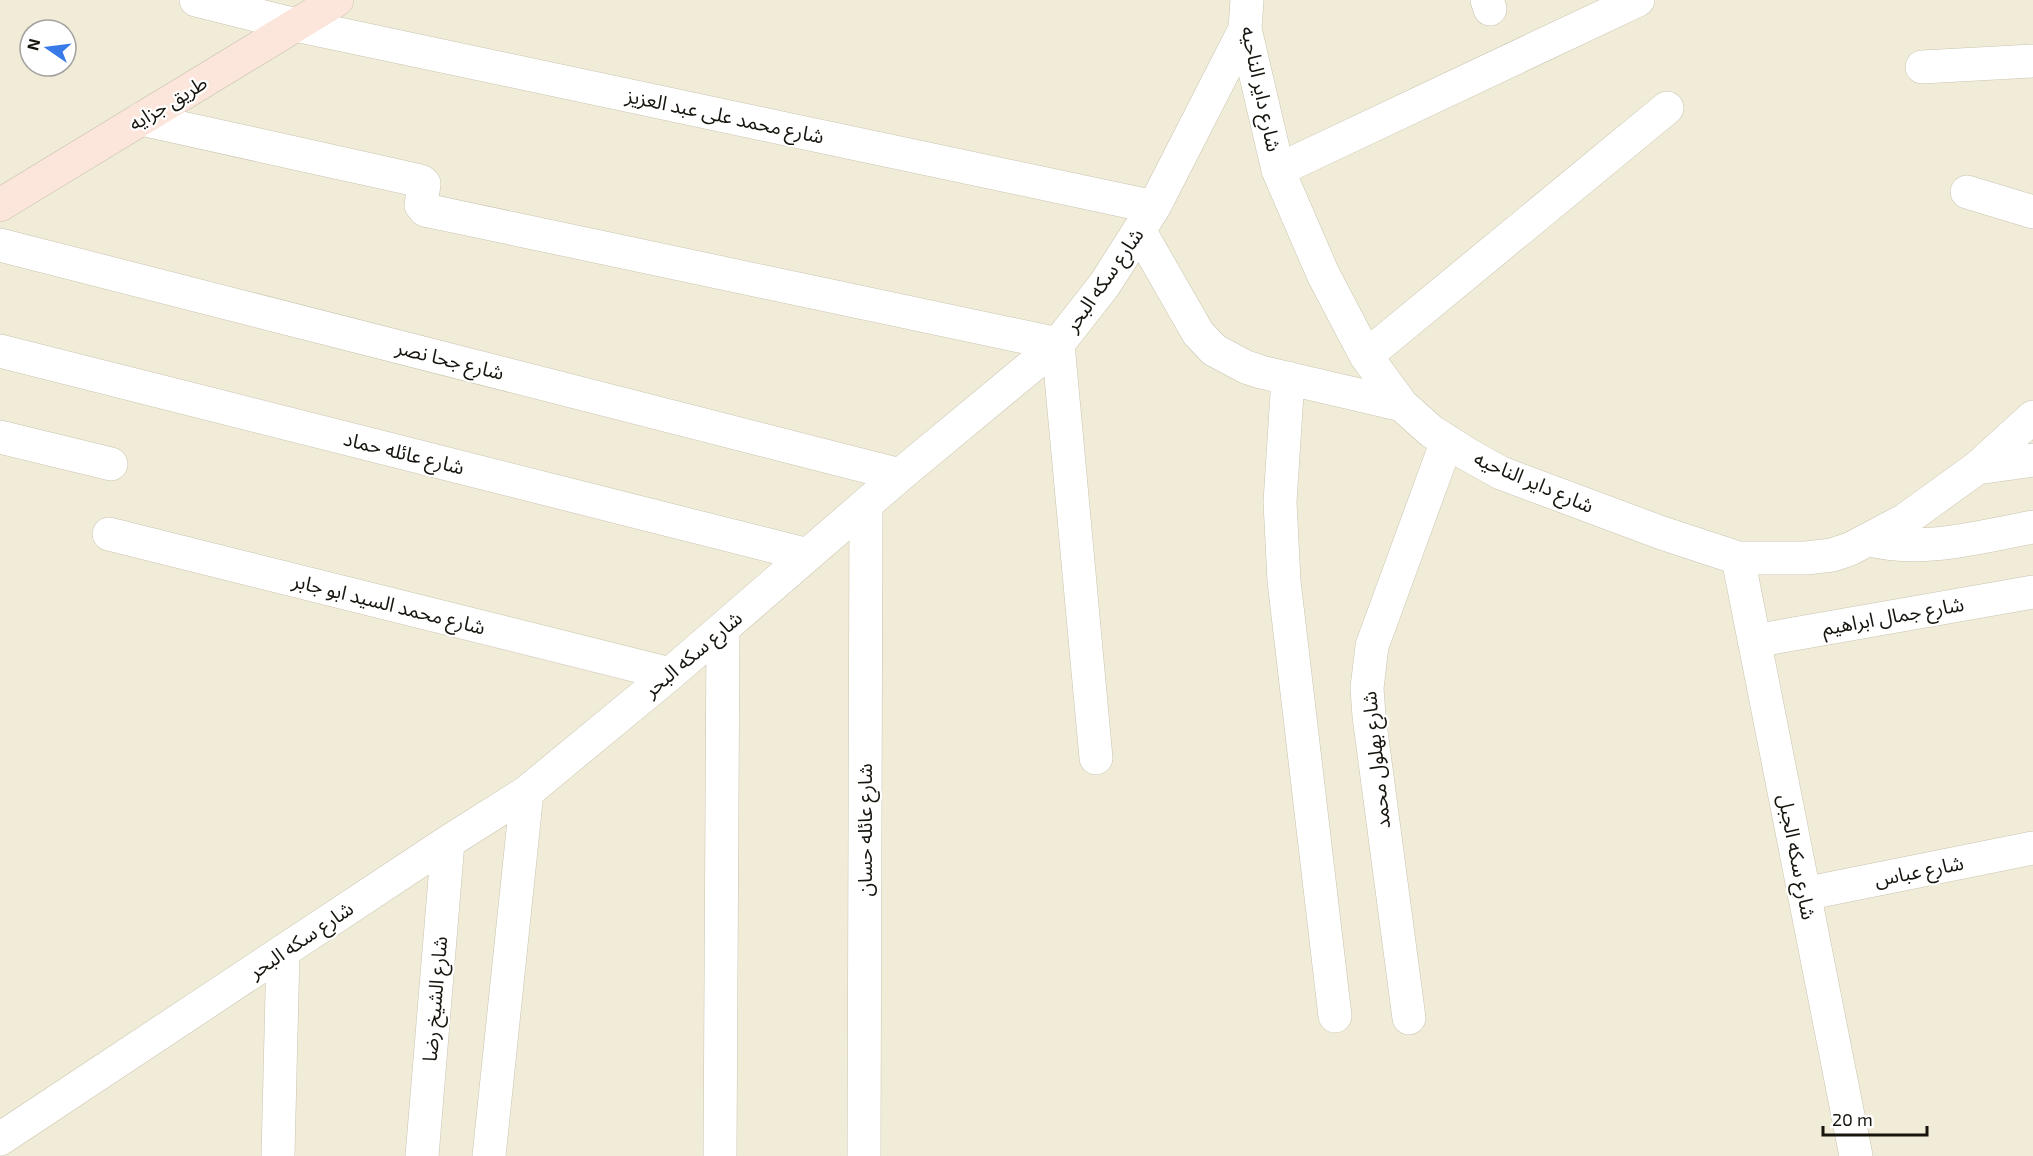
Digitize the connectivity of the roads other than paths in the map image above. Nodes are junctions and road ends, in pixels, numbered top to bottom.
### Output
1 (196, 0) edge
2 (337, 0) edge
3 (1638, 0) edge
4 (1246, 14) edge
5 (296, 25) junction
6 (2033, 61) edge
7 (1922, 67) dead end
8 (1667, 108) dead end
9 (141, 119) junction
10 (1278, 170) junction
11 (1967, 192) dead end
12 (0, 205) edge
13 (2033, 212) edge
14 (1147, 219) junction
15 (0, 245) edge
16 (1058, 344) junction
17 (0, 351) edge
18 (1366, 356) junction
19 (1288, 378) junction
20 (1402, 405) junction
21 (2033, 417) edge
22 (0, 437) edge
23 (1447, 441) junction
24 (2033, 460) edge
25 (111, 464) dead end
26 (1977, 468) junction
27 (900, 475) junction
28 (866, 505) junction
29 (2033, 527) edge
30 (109, 534) dead end
31 (1870, 540) junction
32 (808, 555) junction
33 (1738, 558) junction
34 (2033, 592) edge
35 (723, 628) junction
36 (1754, 641) junction
37 (670, 674) junction
38 (1096, 758) dead end
39 (527, 792) junction
40 (448, 842) junction
41 (2033, 848) edge
42 (1804, 894) junction
43 (283, 951) junction
44 (1335, 1016) dead end
45 (1409, 1018) dead end
46 (0, 1139) edge
47 (278, 1156) edge
48 (422, 1156) edge
49 (489, 1156) edge
50 (720, 1156) edge
51 (864, 1156) edge
52 (1856, 1156) edge

1 - 5 street, شارع محمد على عبد العزيز
2 - 5 street, طريق جزايه
3 - 10 street
4 - 10 street, شارع داير الناحيه
4 - 14 street, شارع سكه البحر
5 - 9 street, طريق جزايه
5 - 14 street, شارع محمد على عبد العزيز
6 - 7 street
8 - 18 street
9 - 12 street, طريق جزايه
9 - 16 street
10 - 18 street, شارع داير الناحيه
11 - 13 street
14 - 16 street, شارع سكه البحر
14 - 19 street
15 - 27 street, شارع جحا نصر
16 - 27 street, شارع سكه البحر
16 - 38 street
17 - 32 street, شارع عائله حماد
18 - 20 street, شارع داير الناحيه
19 - 20 street
19 - 44 street
20 - 23 street, شارع داير الناحيه
21 - 26 street, شارع داير الناحيه
22 - 25 street
23 - 33 street, شارع داير الناحيه
23 - 45 street, شارع بهلول محمد
24 - 26 street
26 - 31 street, شارع داير الناحيه
27 - 28 street, شارع سكه البحر
28 - 32 street, شارع سكه البحر
28 - 51 street, شارع عائله حسان
29 - 31 street
30 - 37 street, شارع محمد السيد ابو جابر
31 - 33 street, شارع داير الناحيه
32 - 35 street, شارع سكه البحر
33 - 36 street, شارع سكه الجبل
34 - 36 street, شارع جمال ابراهيم
35 - 37 street, شارع سكه البحر
35 - 50 street
36 - 42 street, شارع سكه الجبل
37 - 39 street, شارع سكه البحر
39 - 40 street, شارع سكه البحر
39 - 49 street
40 - 43 street, شارع سكه البحر
40 - 48 street, شارع الشيخ رضا
41 - 42 street, شارع عباس
42 - 52 street, شارع سكه الجبل
43 - 46 street, شارع سكه البحر
43 - 47 street

